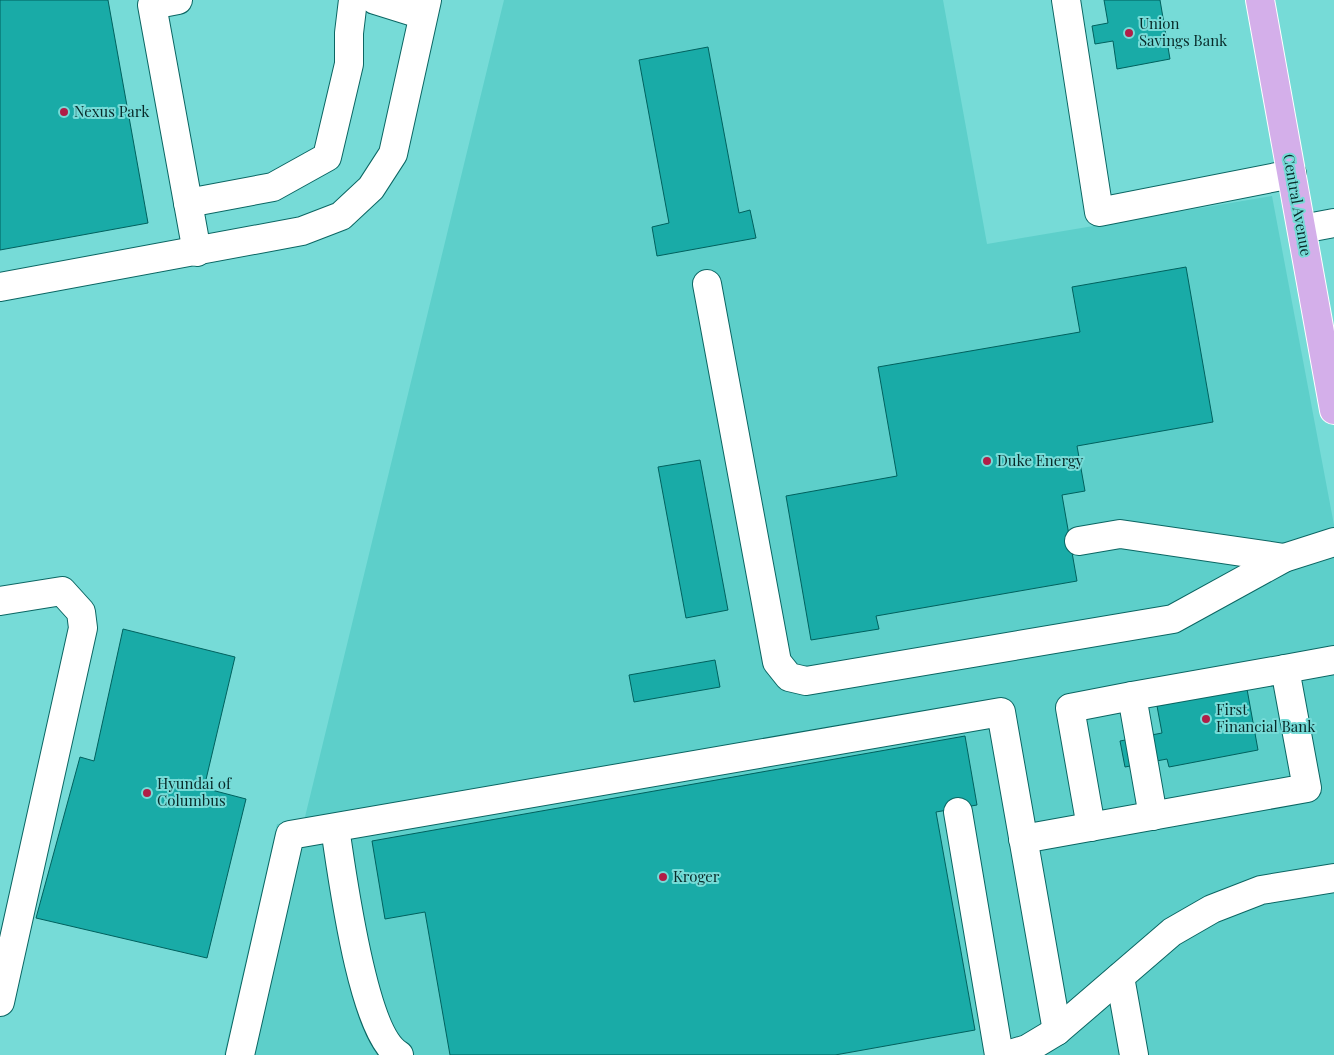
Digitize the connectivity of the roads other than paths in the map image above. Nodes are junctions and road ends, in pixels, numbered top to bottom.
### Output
1 (178, 0) edge
2 (353, 0) edge
3 (375, 0) edge
4 (1066, 0) edge
5 (1260, 0) edge
6 (425, 8) edge
7 (1292, 174) junction
8 (188, 203) junction
9 (1334, 223) edge
10 (1302, 230) junction
11 (197, 252) junction
12 (707, 284) dead end
13 (0, 287) edge
14 (1331, 373) edge
15 (1334, 410) edge
16 (1079, 541) dead end
17 (1334, 542) edge
18 (1284, 558) junction
19 (0, 601) edge
20 (1334, 660) edge
21 (1286, 669) junction
22 (1132, 696) junction
23 (958, 812) dead end
24 (1153, 816) junction
25 (1091, 827) junction
26 (334, 828) junction
27 (1023, 839) junction
28 (1334, 878) edge
29 (1120, 977) junction
30 (0, 1002) edge
31 (1058, 1031) junction
32 (240, 1055) edge
33 (399, 1055) edge
34 (999, 1055) edge
35 (1007, 1055) edge
36 (1134, 1055) edge

1 - 8 street
2 - 8 street
3 - 6 street
4 - 7 street
5 - 7 main road, Central Avenue
6 - 11 street
7 - 10 main road, Central Avenue
8 - 11 street
9 - 10 street
10 - 14 main road, Central Avenue
11 - 13 street
12 - 18 street
14 - 15 main road, Central Avenue
16 - 18 street
17 - 18 street
19 - 30 street
20 - 21 street
21 - 22 street
21 - 24 street
22 - 24 street
22 - 25 street
23 - 34 street
24 - 25 street
25 - 27 street
26 - 27 street
26 - 32 street
26 - 33 street
27 - 31 street
28 - 29 street
29 - 31 street
29 - 36 street
31 - 35 street

